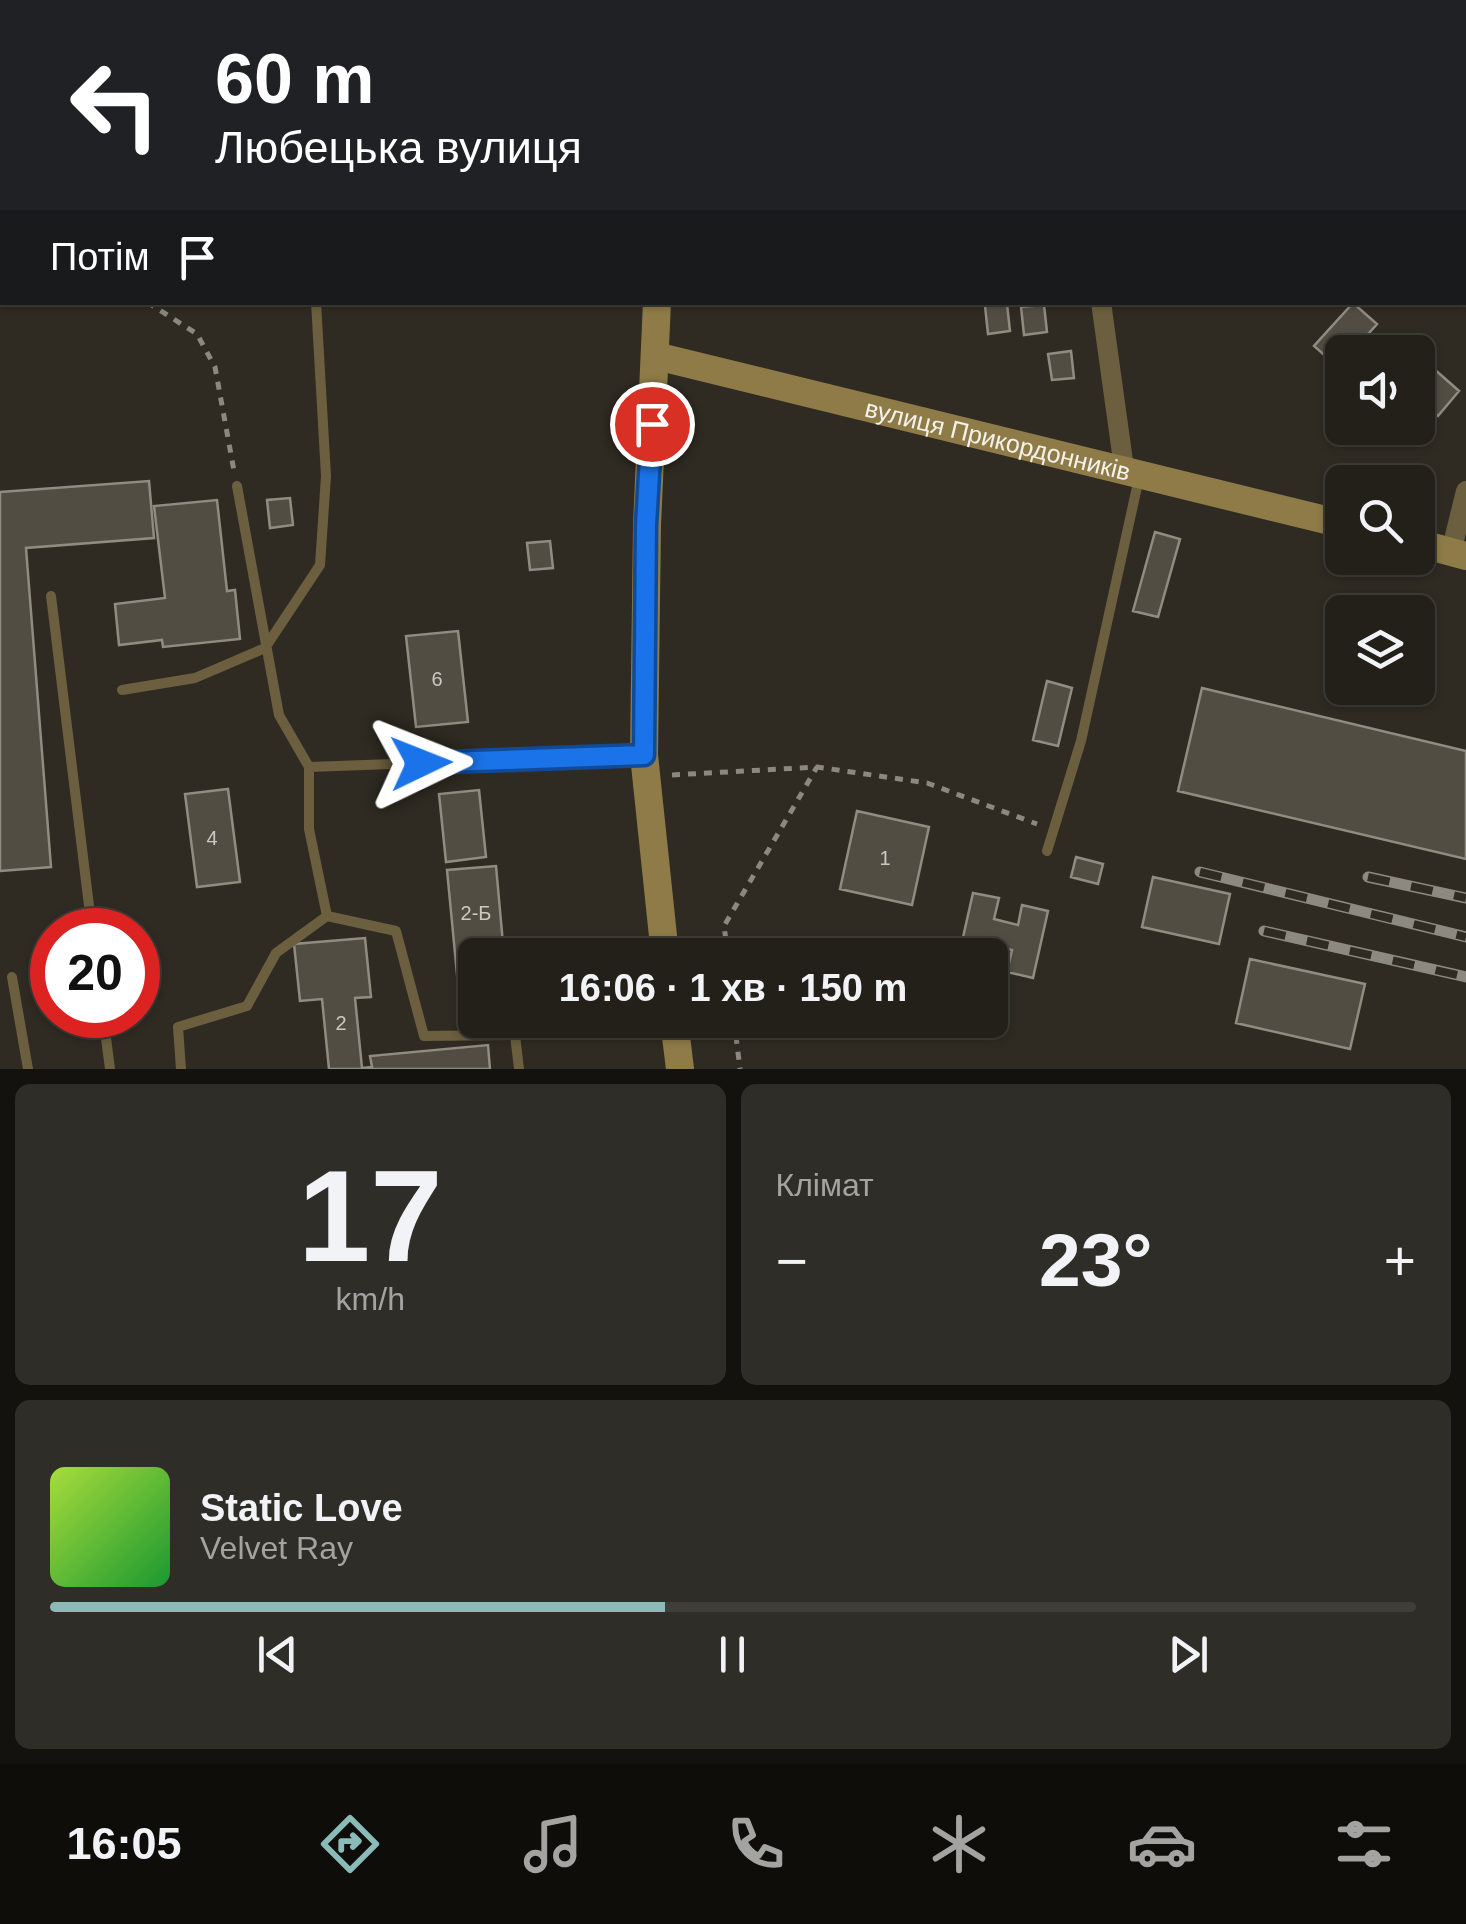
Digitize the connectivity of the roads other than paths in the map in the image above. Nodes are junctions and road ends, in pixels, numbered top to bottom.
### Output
1 (316, 305) edge
2 (657, 305) edge
3 (1103, 305) edge
4 (656, 356) junction
5 (1132, 470) junction
6 (237, 486) road end
7 (1466, 490) edge
8 (1325, 520) edge
9 (1459, 554) edge
10 (51, 596) dead end
11 (265, 648) junction
12 (122, 690) dead end
13 (645, 766) junction
14 (309, 767) junction
15 (1047, 851) dead end
16 (89, 908) edge
17 (327, 916) junction
18 (662, 938) edge
19 (12, 976) dead end
20 (106, 1038) edge
21 (676, 1038) edge
22 (28, 1069) edge
23 (110, 1069) edge
24 (181, 1069) edge
25 (519, 1069) edge
26 (680, 1069) edge

1 - 11 lane
2 - 4 street
3 - 5 street
4 - 5 street, вулиця Прикордонників
4 - 13 street
5 - 8 street, вулиця Прикордонників
5 - 15 lane
6 - 11 lane
7 - 9 street
10 - 16 lane
11 - 12 lane
11 - 14 lane
13 - 14 lane
13 - 18 street
14 - 17 lane
17 - 24 lane
17 - 25 lane
19 - 22 lane
20 - 23 lane
21 - 26 street

